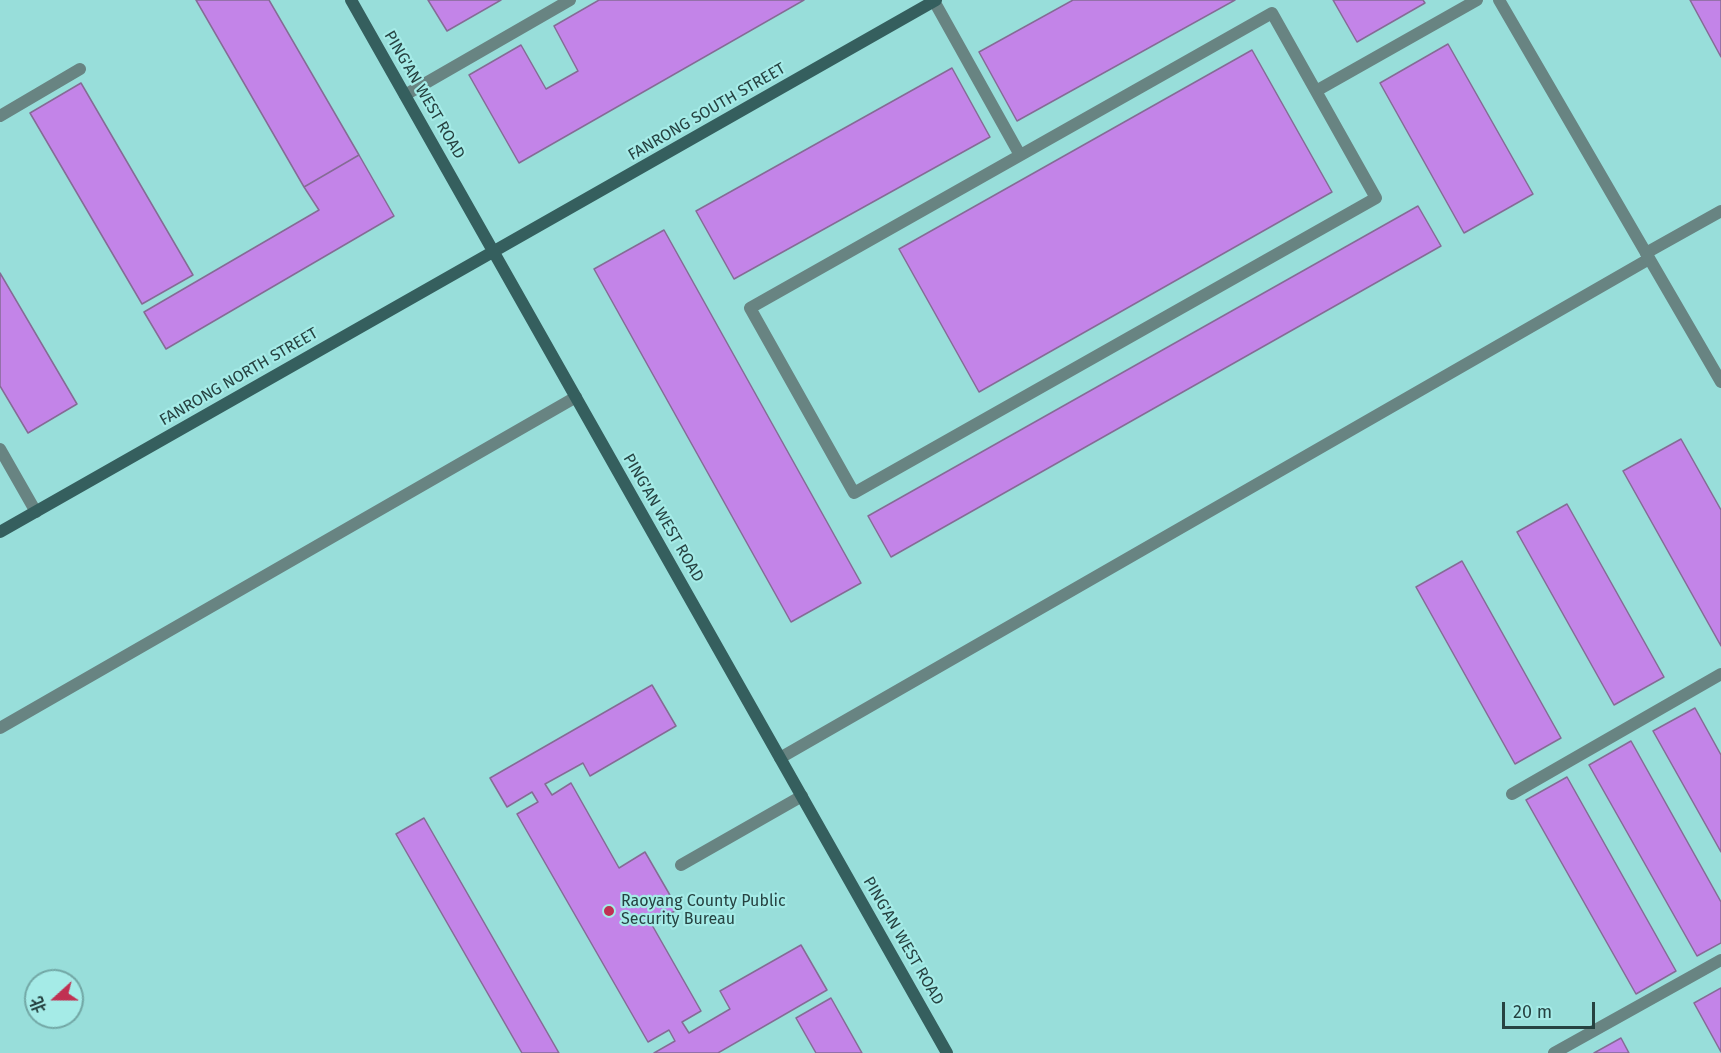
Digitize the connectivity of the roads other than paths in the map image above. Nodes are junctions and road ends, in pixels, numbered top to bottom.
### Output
1 (351, 0) edge
2 (570, 0) edge
3 (1477, 0) edge
4 (1499, 0) edge
5 (935, 1) edge
6 (80, 69) dead end
7 (1316, 91) junction
8 (405, 96) junction
9 (0, 116) edge
10 (1020, 155) junction
11 (1721, 211) edge
12 (493, 252) junction
13 (1648, 256) junction
14 (1721, 382) edge
15 (576, 397) junction
16 (0, 449) edge
17 (36, 512) junction
18 (0, 532) edge
19 (1721, 674) edge
20 (0, 728) edge
21 (780, 758) junction
22 (1512, 794) dead end
23 (802, 796) junction
24 (681, 865) dead end
25 (1721, 960) edge
26 (947, 1053) edge
27 (1554, 1053) edge

1 - 8 main road, PING'AN WEST ROAD
2 - 8 street
3 - 7 street
4 - 13 street
5 - 10 street
5 - 12 main road, FANRONG SOUTH STREET
6 - 9 street
7 - 10 street
7 - 10 street
8 - 12 main road, PING'AN WEST ROAD
11 - 13 street
12 - 15 main road, PING'AN WEST ROAD
12 - 17 main road, FANRONG NORTH STREET
13 - 14 street
13 - 21 street
15 - 20 street
15 - 21 main road, PING'AN WEST ROAD
16 - 17 street
17 - 18 main road, FANRONG NORTH STREET
19 - 22 street
21 - 23 main road, PING'AN WEST ROAD
23 - 24 street
23 - 26 main road, PING'AN WEST ROAD
25 - 27 street

